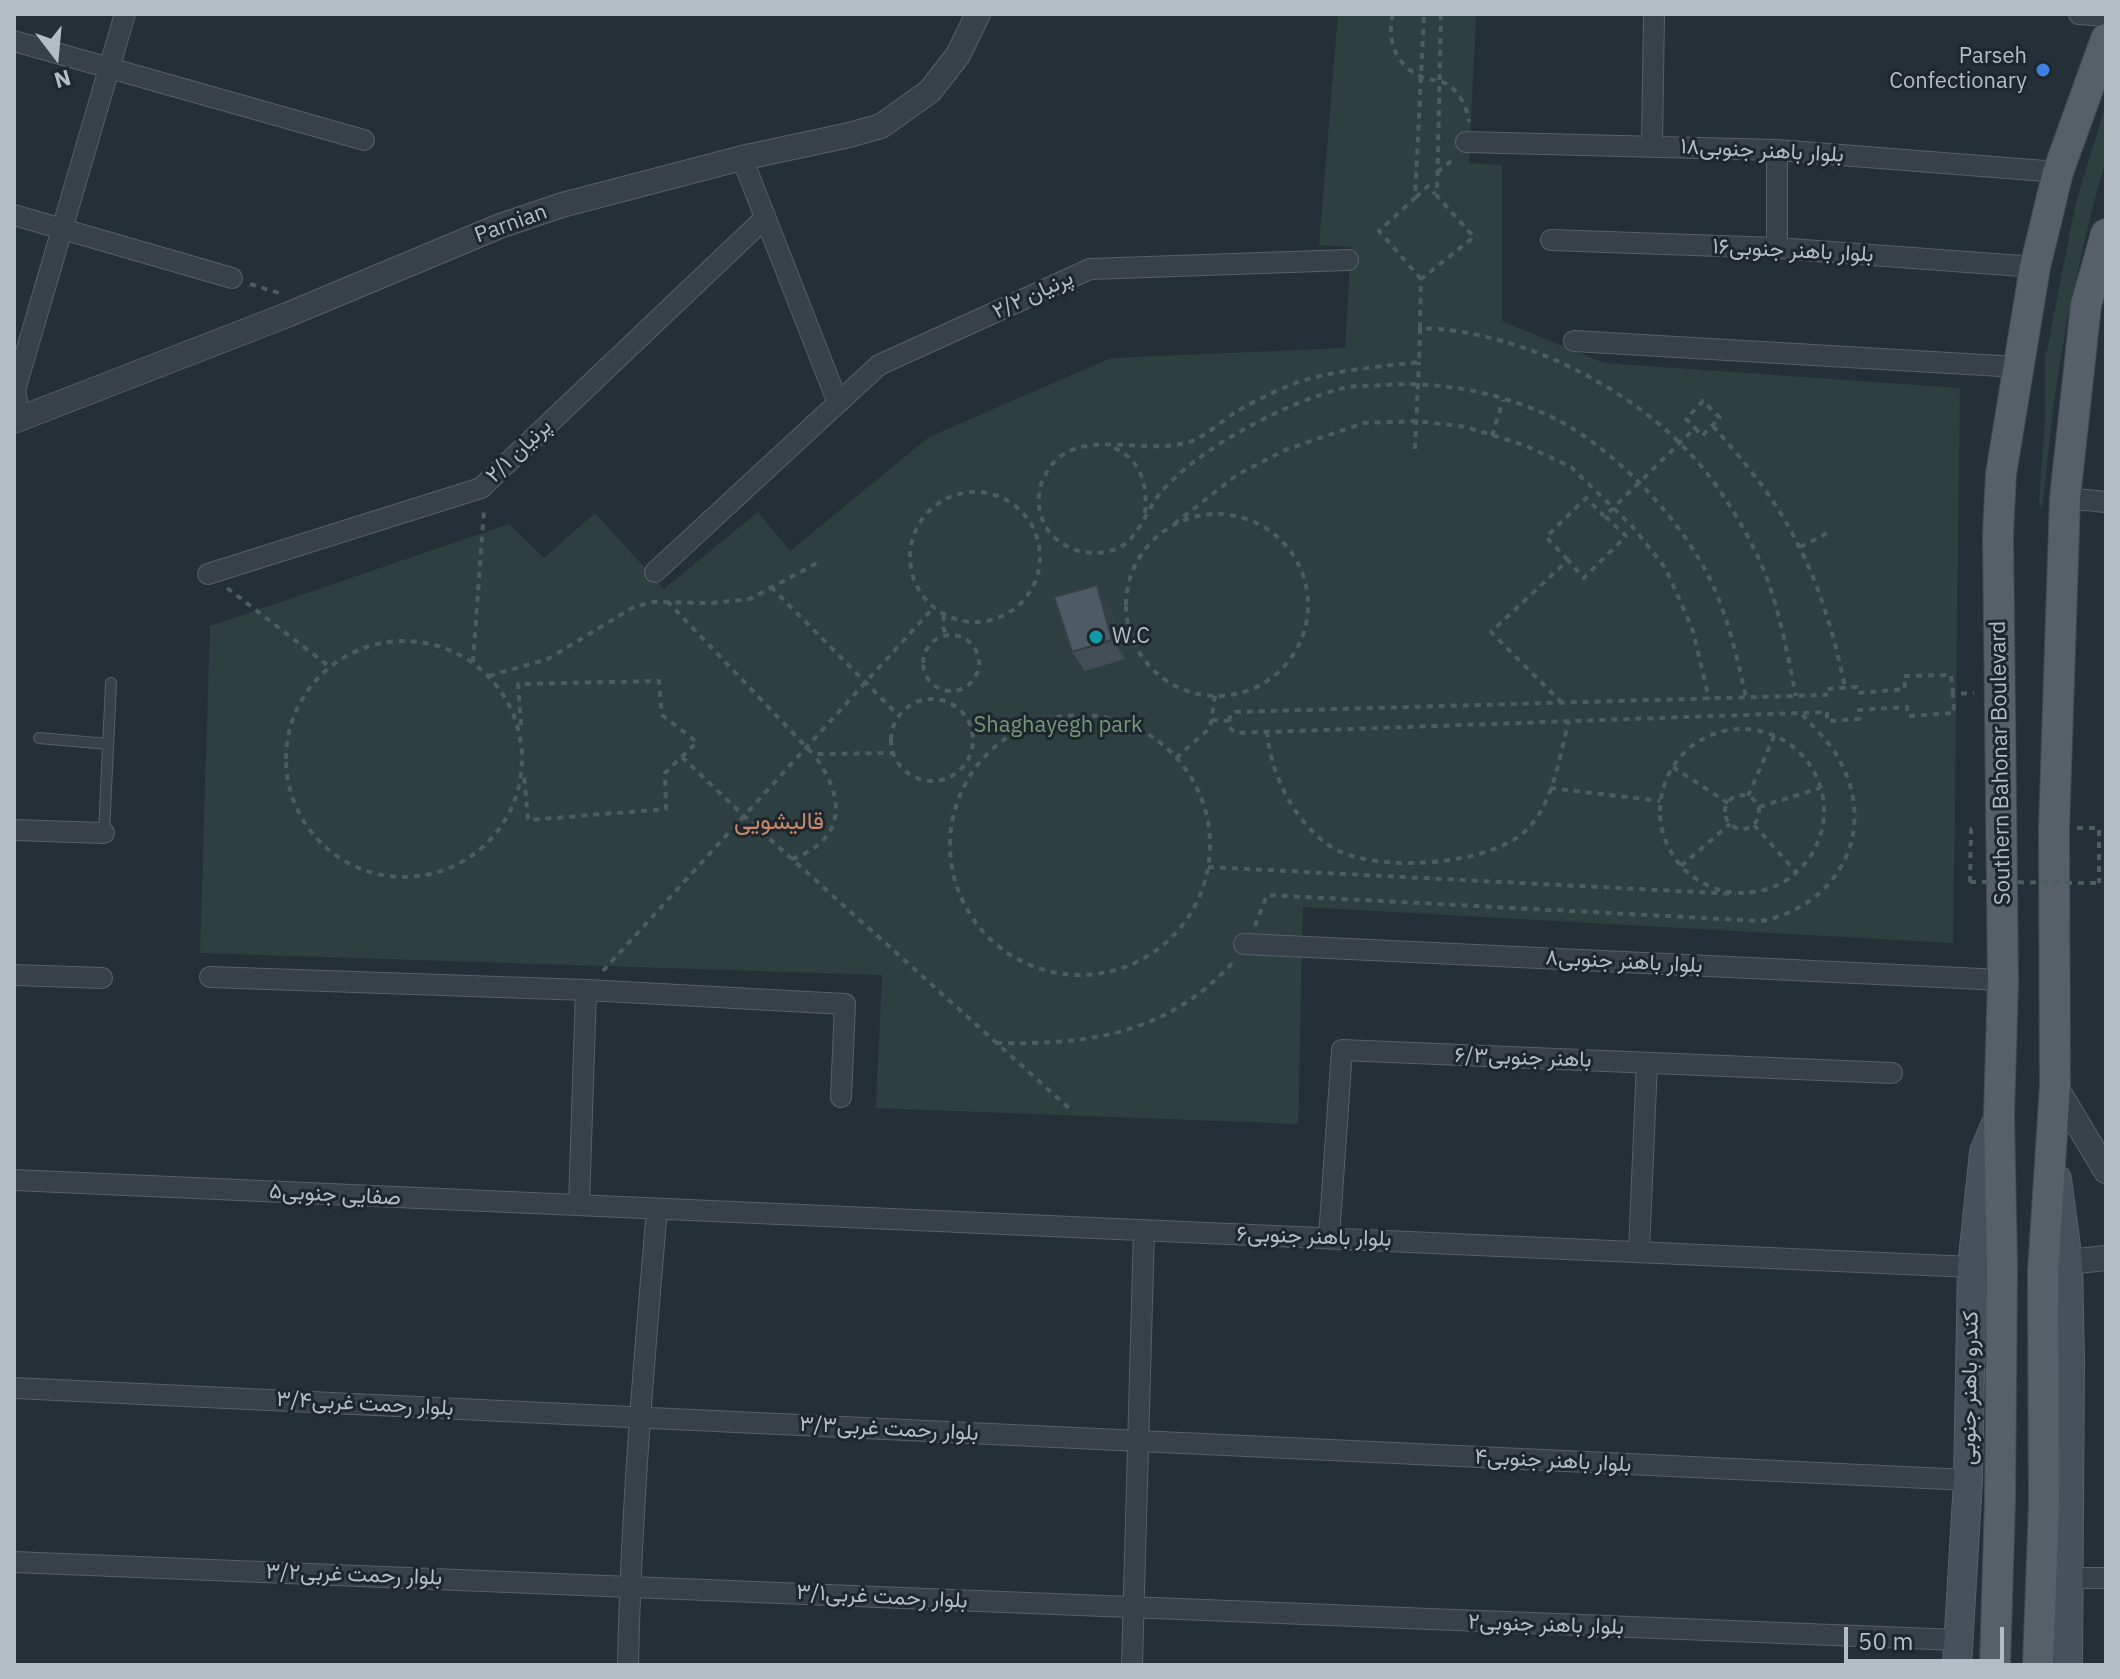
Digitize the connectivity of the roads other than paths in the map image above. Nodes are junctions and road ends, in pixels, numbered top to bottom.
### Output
1 (125, 14) edge
2 (978, 14) edge
3 (1654, 14) edge
4 (2079, 14) edge
5 (2106, 16) edge
6 (2106, 39) edge
7 (14, 41) edge
8 (108, 68) junction
9 (364, 140) dead end
10 (1466, 142) road end
11 (1652, 146) junction
12 (1777, 150) junction
13 (742, 158) junction
14 (2058, 172) junction
15 (14, 215) edge
16 (765, 218) junction
17 (60, 230) junction
18 (2106, 234) edge
19 (1551, 240) dead end
20 (1777, 248) junction
21 (1348, 260) dead end
22 (2035, 267) junction
23 (232, 278) road end
24 (1574, 341) dead end
25 (2018, 367) junction
26 (838, 403) junction
27 (16, 417) edge
28 (2065, 498) junction
29 (2106, 502) edge
30 (655, 572) dead end
31 (208, 574) road end
32 (111, 683) dead end
33 (39, 738) dead end
34 (108, 744) junction
35 (14, 830) edge
36 (104, 833) joint
37 (1244, 944) road end
38 (14, 975) edge
39 (210, 977) dead end
40 (102, 978) dead end
41 (2003, 980) junction
42 (586, 990) junction
43 (1647, 1063) junction
44 (1892, 1073) dead end
45 (2055, 1086) junction
46 (841, 1097) dead end
47 (1999, 1115) junction
48 (2053, 1143) junction
49 (2106, 1171) edge
50 (14, 1180) edge
51 (579, 1205) junction
52 (657, 1209) junction
53 (1144, 1230) junction
54 (1329, 1237) junction
55 (1639, 1251) junction
56 (2106, 1258) edge
57 (2068, 1262) junction
58 (1972, 1267) junction
59 (14, 1388) edge
60 (640, 1416) junction
61 (1138, 1442) junction
62 (1968, 1480) junction
63 (14, 1562) edge
64 (2070, 1578) junction
65 (2106, 1578) edge
66 (630, 1585) junction
67 (1133, 1609) junction
68 (1954, 1657) edge
69 (628, 1665) edge
70 (1132, 1665) edge
71 (1995, 1665) edge
72 (2038, 1665) edge
73 (2068, 1665) edge

1 - 8 street
2 - 13 street, Parnian
3 - 11 street
4 - 5 street
6 - 14 main road, Southern Bahonar Boulevard
7 - 8 street
8 - 9 street
8 - 17 street
10 - 11 street, ۱۸بلوار باهنر جنوبی
11 - 12 street, ۱۸بلوار باهنر جنوبی
12 - 14 street, ۱۸بلوار باهنر جنوبی
12 - 20 street
13 - 16 street
13 - 27 street, Parnian
14 - 22 main road, Southern Bahonar Boulevard
15 - 17 street
16 - 26 street
16 - 31 street, پرنیان ۲/۱
17 - 23 street
17 - 27 street
18 - 28 main road
19 - 20 street, بلوار باهنر جنوبی۱۶
20 - 22 street, بلوار باهنر جنوبی۱۶
21 - 26 street, پرنیان ۲/۲
22 - 25 main road, Southern Bahonar Boulevard
24 - 25 street
25 - 41 main road, Southern Bahonar Boulevard
26 - 30 street, پرنیان ۲/۲
28 - 29 street
28 - 45 main road
32 - 34 lane
33 - 34 lane
34 - 36 lane
35 - 36 street
37 - 41 street, ۸بلوار باهنر جنوبی
38 - 40 street
39 - 42 street
41 - 47 main road, Southern Bahonar Boulevard
42 - 46 street
42 - 51 street
43 - 44 street, ۶/۳باهنر جنوبی
43 - 54 street, ۶/۳باهنر جنوبی
43 - 55 street
45 - 48 main road
45 - 49 street
47 - 58 main road, کندرو باهنر جنوبی
47 - 71 main road, Southern Bahonar Boulevard
48 - 57 main road
48 - 72 main road
50 - 51 street, صفایی جنوبی۵
51 - 52 street, صفایی جنوبی۵
52 - 53 street, بلوار باهنر جنوبی۶
52 - 60 street
53 - 54 street, بلوار باهنر جنوبی۶
53 - 61 street
54 - 55 street, بلوار باهنر جنوبی۶
55 - 58 street, بلوار باهنر جنوبی۶
56 - 57 street
57 - 64 main road
58 - 62 main road, کندرو باهنر جنوبی
59 - 60 street, بلوار رحمت غربی۳/۴
60 - 61 street, بلوار رحمت غربی۳/۳
60 - 66 street
61 - 62 street, بلوار باهنر جنوبی۴
61 - 67 street
62 - 68 main road, کندرو باهنر جنوبی
63 - 66 street, بلوار رحمت غربی۳/۲
64 - 65 street
64 - 73 main road
66 - 67 street, بلوار رحمت غربی۳/۱
66 - 69 street
67 - 68 street, بلوار باهنر جنوبی۲
67 - 70 street

